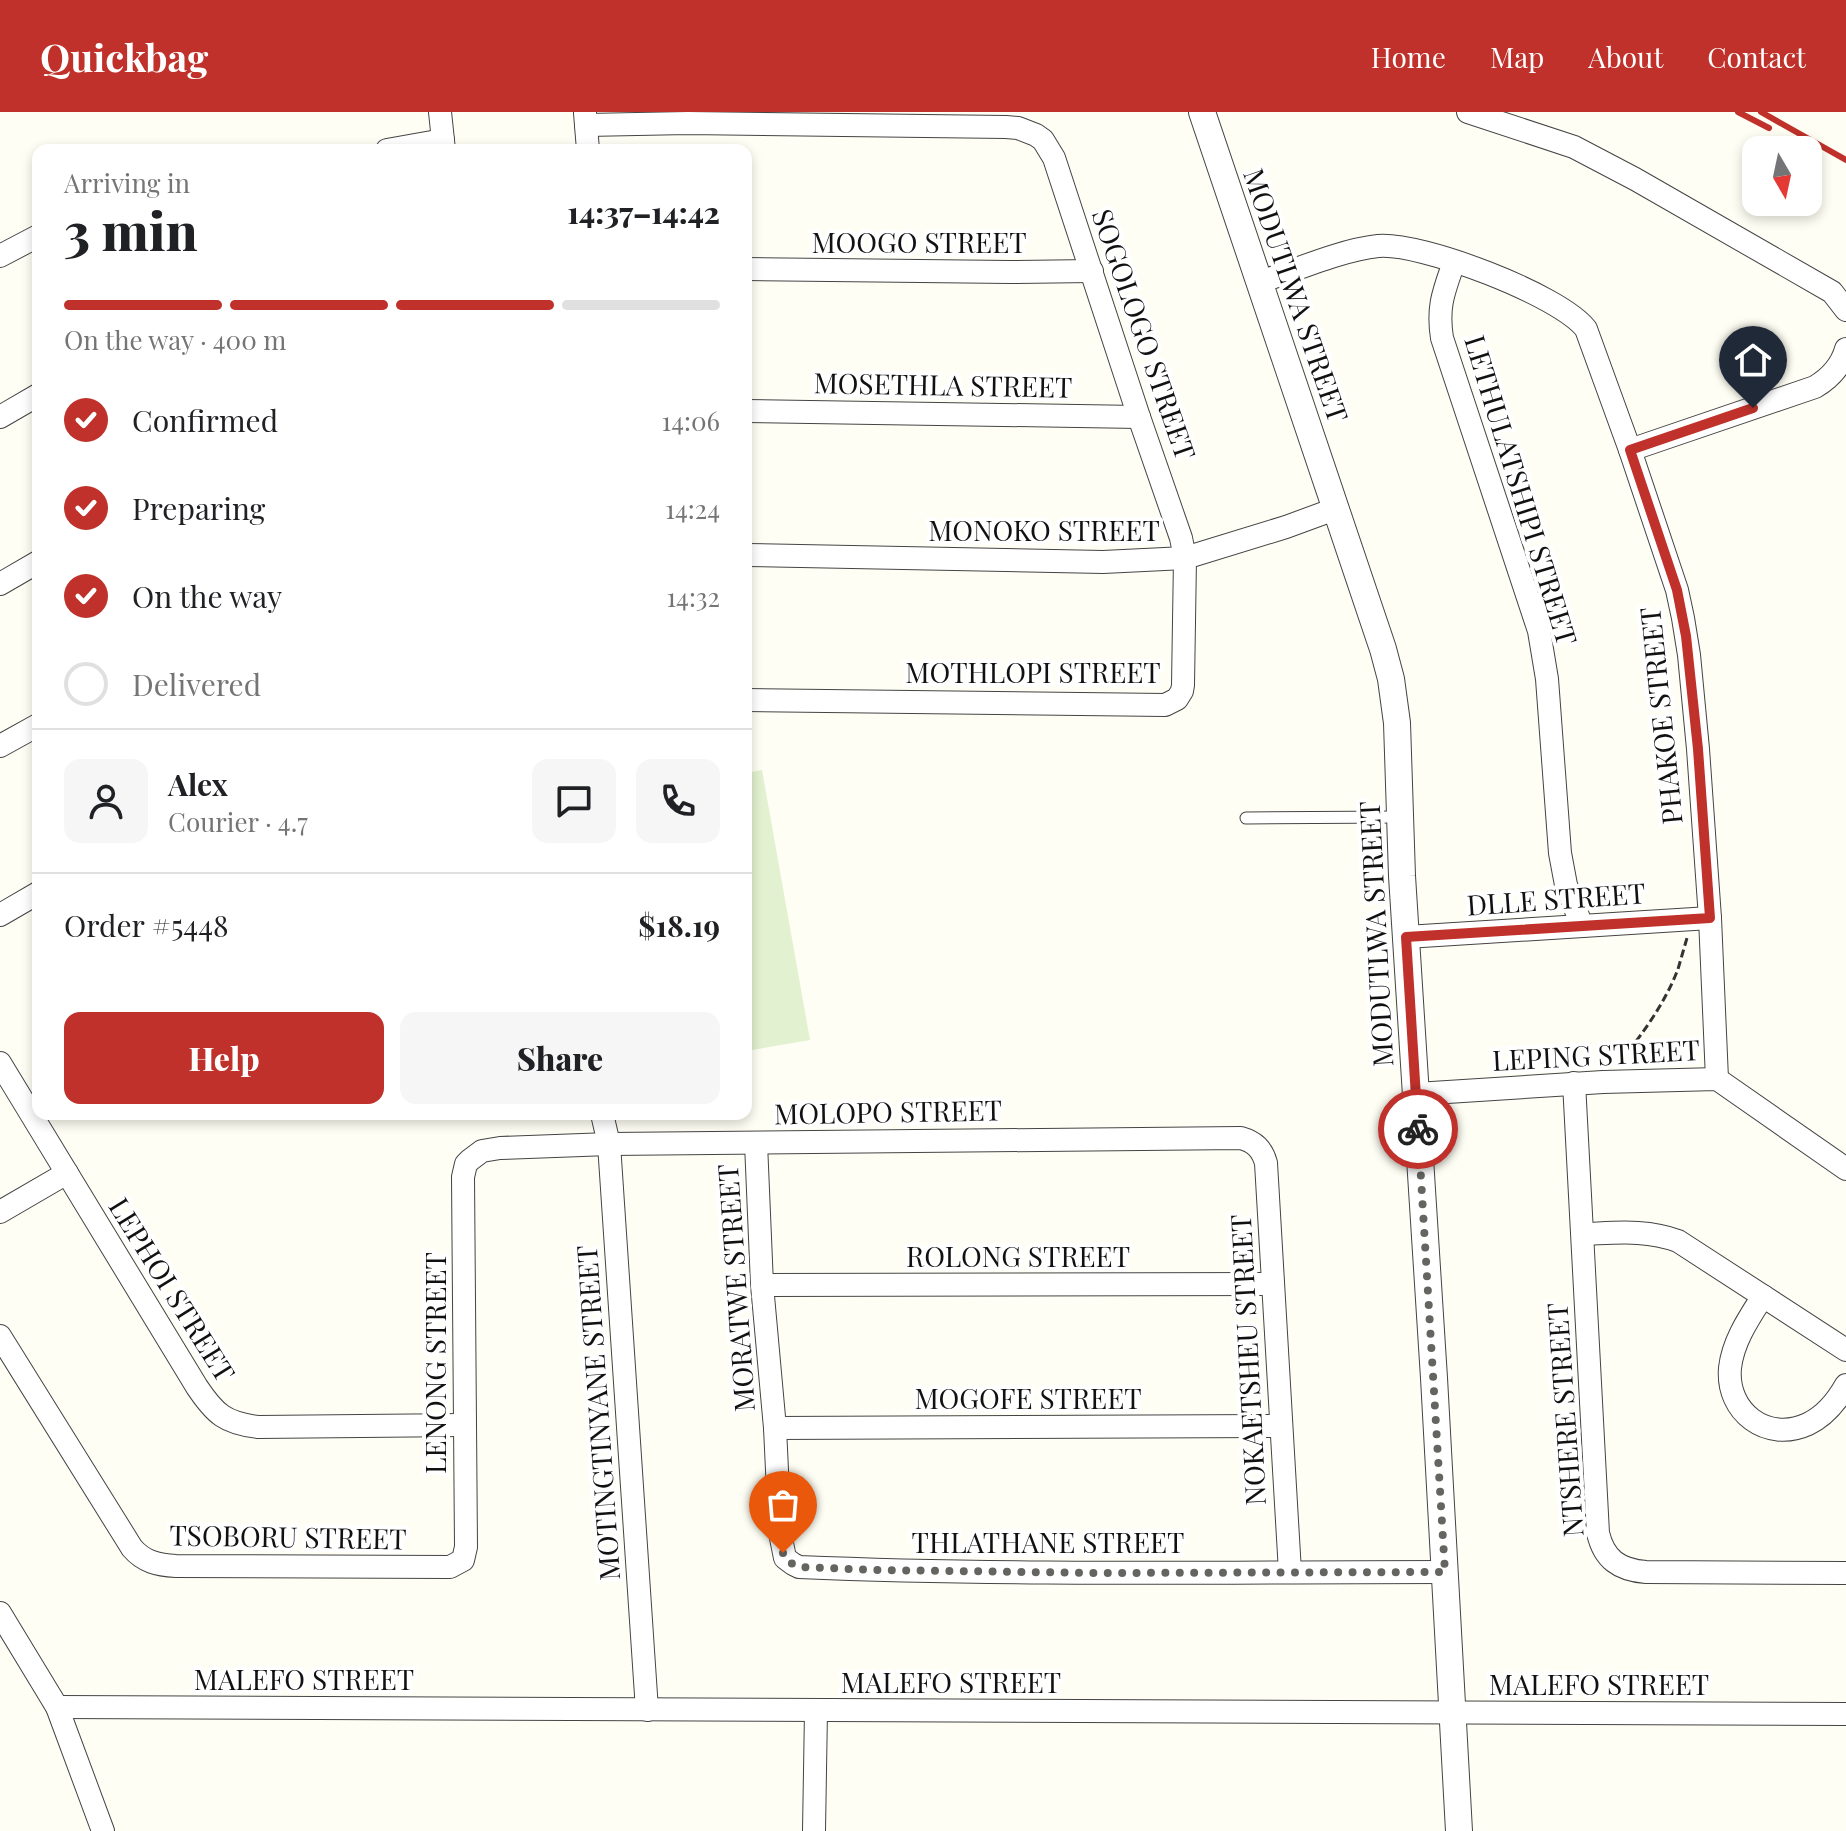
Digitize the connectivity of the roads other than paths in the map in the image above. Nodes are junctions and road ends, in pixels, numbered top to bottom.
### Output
1 (440, 112) edge
2 (1202, 112) edge
3 (1468, 112) edge
4 (585, 118) edge
5 (443, 144) edge
6 (587, 144) edge
7 (32, 239) edge
8 (0, 256) edge
9 (1454, 262) junction
10 (752, 269) edge
11 (1092, 271) junction
12 (1260, 282) junction
13 (1846, 310) edge
14 (1846, 349) edge
15 (32, 398) edge
16 (752, 411) edge
17 (0, 417) edge
18 (1139, 417) junction
19 (1630, 450) junction
20 (1335, 509) junction
21 (752, 555) edge
22 (1185, 558) junction
23 (32, 565) edge
24 (0, 584) edge
25 (752, 700) edge
26 (32, 728) edge
27 (0, 746) edge
28 (1401, 817) junction
29 (1246, 818) dead end
30 (32, 896) edge
31 (0, 915) edge
32 (1702, 918) junction
33 (1582, 926) junction
34 (1406, 937) junction
35 (0, 1063) edge
36 (1717, 1079) junction
37 (1574, 1083) junction
38 (1416, 1094) junction
39 (32, 1116) edge
40 (35, 1120) edge
41 (603, 1120) edge
42 (756, 1143) junction
43 (609, 1144) junction
44 (1259, 1147) joint
45 (470, 1160) joint
46 (1846, 1169) edge
47 (67, 1173) junction
48 (0, 1212) edge
49 (1583, 1234) junction
50 (1273, 1284) junction
51 (762, 1285) junction
52 (1763, 1296) junction
53 (0, 1336) edge
54 (1846, 1350) edge
55 (1846, 1385) edge
56 (464, 1425) junction
57 (1281, 1426) junction
58 (775, 1428) junction
59 (458, 1564) joint
60 (1290, 1572) junction
61 (1445, 1572) junction
62 (1846, 1573) edge
63 (0, 1613) edge
64 (57, 1707) junction
65 (647, 1710) junction
66 (816, 1711) junction
67 (1452, 1713) junction
68 (1846, 1714) edge
69 (103, 1831) edge
70 (814, 1831) edge
71 (1459, 1831) edge

1 - 5 street
2 - 12 street, MODUTLWA STREET
3 - 13 street
4 - 6 street
4 - 11 street, SOGOLOGO STREET
7 - 8 street
9 - 12 street, PHAKOE STREET
9 - 19 street, PHAKOE STREET
9 - 33 street, LETHULATSHIPI STREET
10 - 11 street, MOOGO STREET
11 - 18 street, SOGOLOGO STREET
12 - 20 street, MODUTLWA STREET
14 - 19 street
15 - 17 street
16 - 18 street, MOSETHLA STREET
18 - 22 street, SOGOLOGO STREET
19 - 32 street, PHAKOE STREET
20 - 22 street, MONOKO STREET
20 - 28 street, MODUTLWA STREET
21 - 22 street, MONOKO STREET
22 - 25 street, MOTHLOPI STREET
23 - 24 street
26 - 27 street
28 - 29 lane
28 - 34 street, MODUTLWA STREET
30 - 31 street
32 - 33 street, DLLE STREET
32 - 36 street, PHAKOE STREET
33 - 34 street, DLLE STREET
34 - 38 street, MODUTLWA STREET
35 - 39 street, LEPHOI STREET
36 - 37 street, LEPING STREET
36 - 46 street, LEPING STREET
37 - 38 street, LEPING STREET
37 - 49 street, NTSHERE STREET
38 - 61 street, MODUTLWA STREET
40 - 47 street, LEPHOI STREET
41 - 43 street, MOTINGTINYANE STREET
42 - 43 street, MOLOPO STREET
42 - 44 street, MOLOPO STREET
42 - 51 street, MORATWE STREET
43 - 45 street, MOLOPO STREET
43 - 65 street, MOTINGTINYANE STREET
44 - 50 street, NOKAETSHEU STREET
45 - 56 street, LENONG STREET
47 - 48 street
47 - 56 street, LEPHOI STREET
49 - 52 street
49 - 62 street, NTSHERE STREET
50 - 51 street, ROLONG STREET
50 - 57 street, NOKAETSHEU STREET
51 - 58 street, MORATWE STREET
52 - 54 street
52 - 55 street
53 - 59 street, TSOBORU STREET
56 - 59 street, LENONG STREET
57 - 58 street, MOGOFE STREET
57 - 60 street, NOKAETSHEU STREET
58 - 60 street, THLATHANE STREET
60 - 61 street, THLATHANE STREET
61 - 67 street, MODUTLWA STREET
63 - 64 street
64 - 65 street, MALEFO STREET
64 - 69 street
65 - 66 street, MALEFO STREET
66 - 67 street, MALEFO STREET
66 - 70 street
67 - 68 street, MALEFO STREET
67 - 71 street, MODUTLWA STREET

